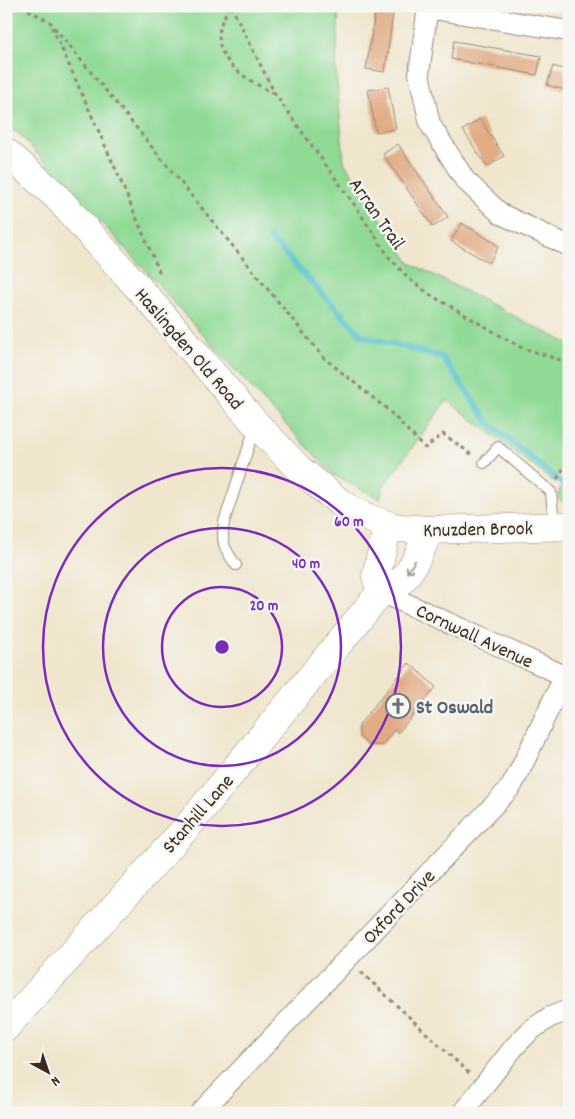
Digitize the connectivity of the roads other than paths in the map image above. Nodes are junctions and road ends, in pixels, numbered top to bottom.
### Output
1 (428, 7) edge
2 (569, 31) edge
3 (6, 152) edge
4 (569, 246) edge
5 (256, 424) junction
6 (484, 463) road end
7 (388, 525) junction
8 (561, 526) edge
9 (429, 530) junction
10 (236, 565) dead end
11 (381, 592) junction
12 (567, 677) edge
13 (569, 1010) edge
14 (6, 1027) edge
15 (200, 1113) edge
16 (462, 1113) edge

1 - 2 street
1 - 4 street
3 - 5 main road, Haslingden Old Road
5 - 7 main road, Haslingden Old Road
5 - 10 lane
6 - 8 lane
7 - 9 main road, Knuzden Brook
7 - 11 main road
8 - 9 main road, Knuzden Brook
9 -> 11 main road, Stanhill Lane
11 - 12 street, Cornwall Avenue
11 - 14 main road, Stanhill Lane
12 - 15 street, Oxford Drive
13 - 16 street

